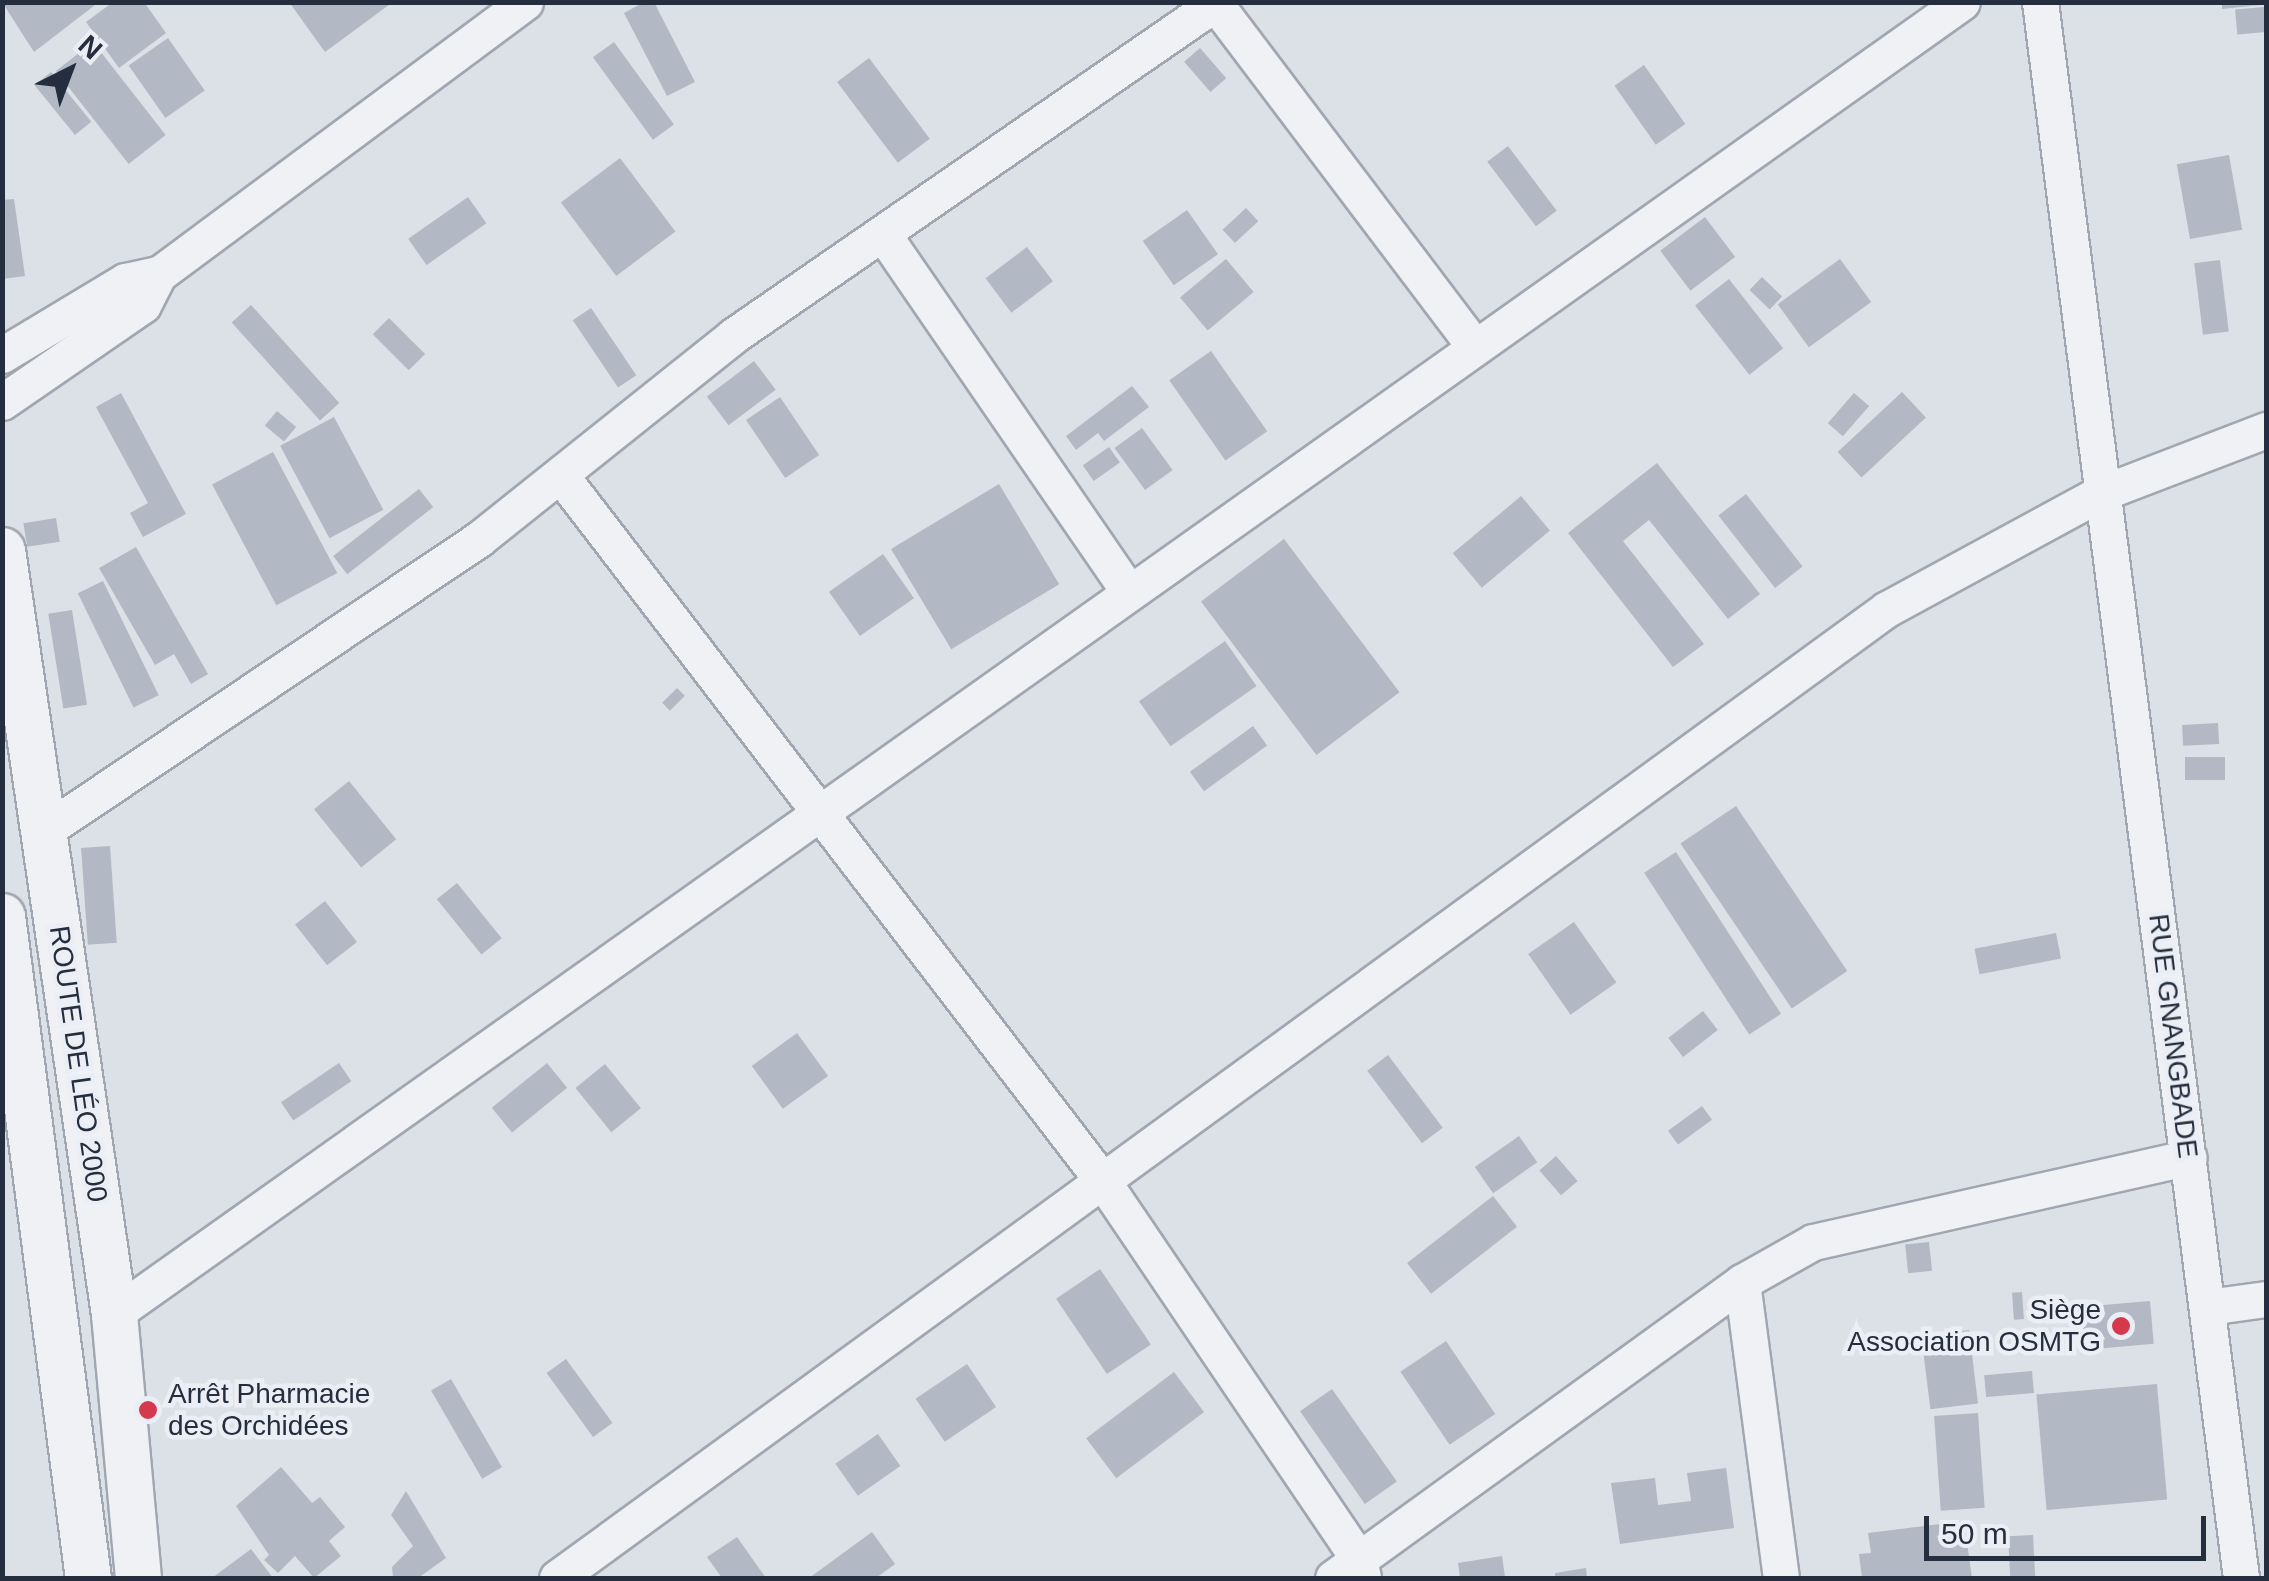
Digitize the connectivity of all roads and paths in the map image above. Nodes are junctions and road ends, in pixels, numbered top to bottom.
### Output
1 (525, 2) edge
2 (1962, 2) edge
3 (2040, 2) edge
4 (1215, 3) edge
5 (884, 237) junction
6 (159, 274) junction
7 (1474, 346) junction
8 (2, 355) edge
9 (2, 402) edge
10 (2266, 430) edge
11 (561, 476) junction
12 (2099, 494) junction
13 (2, 550) edge
14 (1129, 592) junction
15 (822, 812) junction
16 (44, 831) junction
17 (2, 916) edge
18 (2189, 1157) junction
19 (1102, 1180) junction
20 (1742, 1282) junction
21 (2266, 1299) edge
22 (2208, 1307) junction
23 (114, 1314) junction
24 (1352, 1572) edge
25 (88, 1578) edge
26 (138, 1578) edge
27 (557, 1578) edge
28 (1781, 1578) edge
29 (2242, 1578) edge

1 - 6 street
2 - 7 street
3 - 12 street, RUE GNANGBADE
4 - 5 street
4 - 7 street
5 - 11 street
5 - 14 street
6 - 8 street
6 - 9 street
7 - 14 street
10 - 12 street
11 - 15 street
11 - 16 street
12 - 18 street, RUE GNANGBADE
12 - 19 street
13 - 16 street, ROUTE DE LÉO 2000
14 - 15 street
15 - 19 street
15 - 23 street
16 - 23 street, ROUTE DE LÉO 2000
17 - 25 street, ROUTE DE LÉO 2000
18 - 20 street
18 - 22 street, RUE GNANGBADE
19 - 24 street
19 - 27 street
20 - 24 street
20 - 28 street
21 - 22 street
22 - 29 street, RUE GNANGBADE
23 - 26 street, ROUTE DE LÉO 2000

